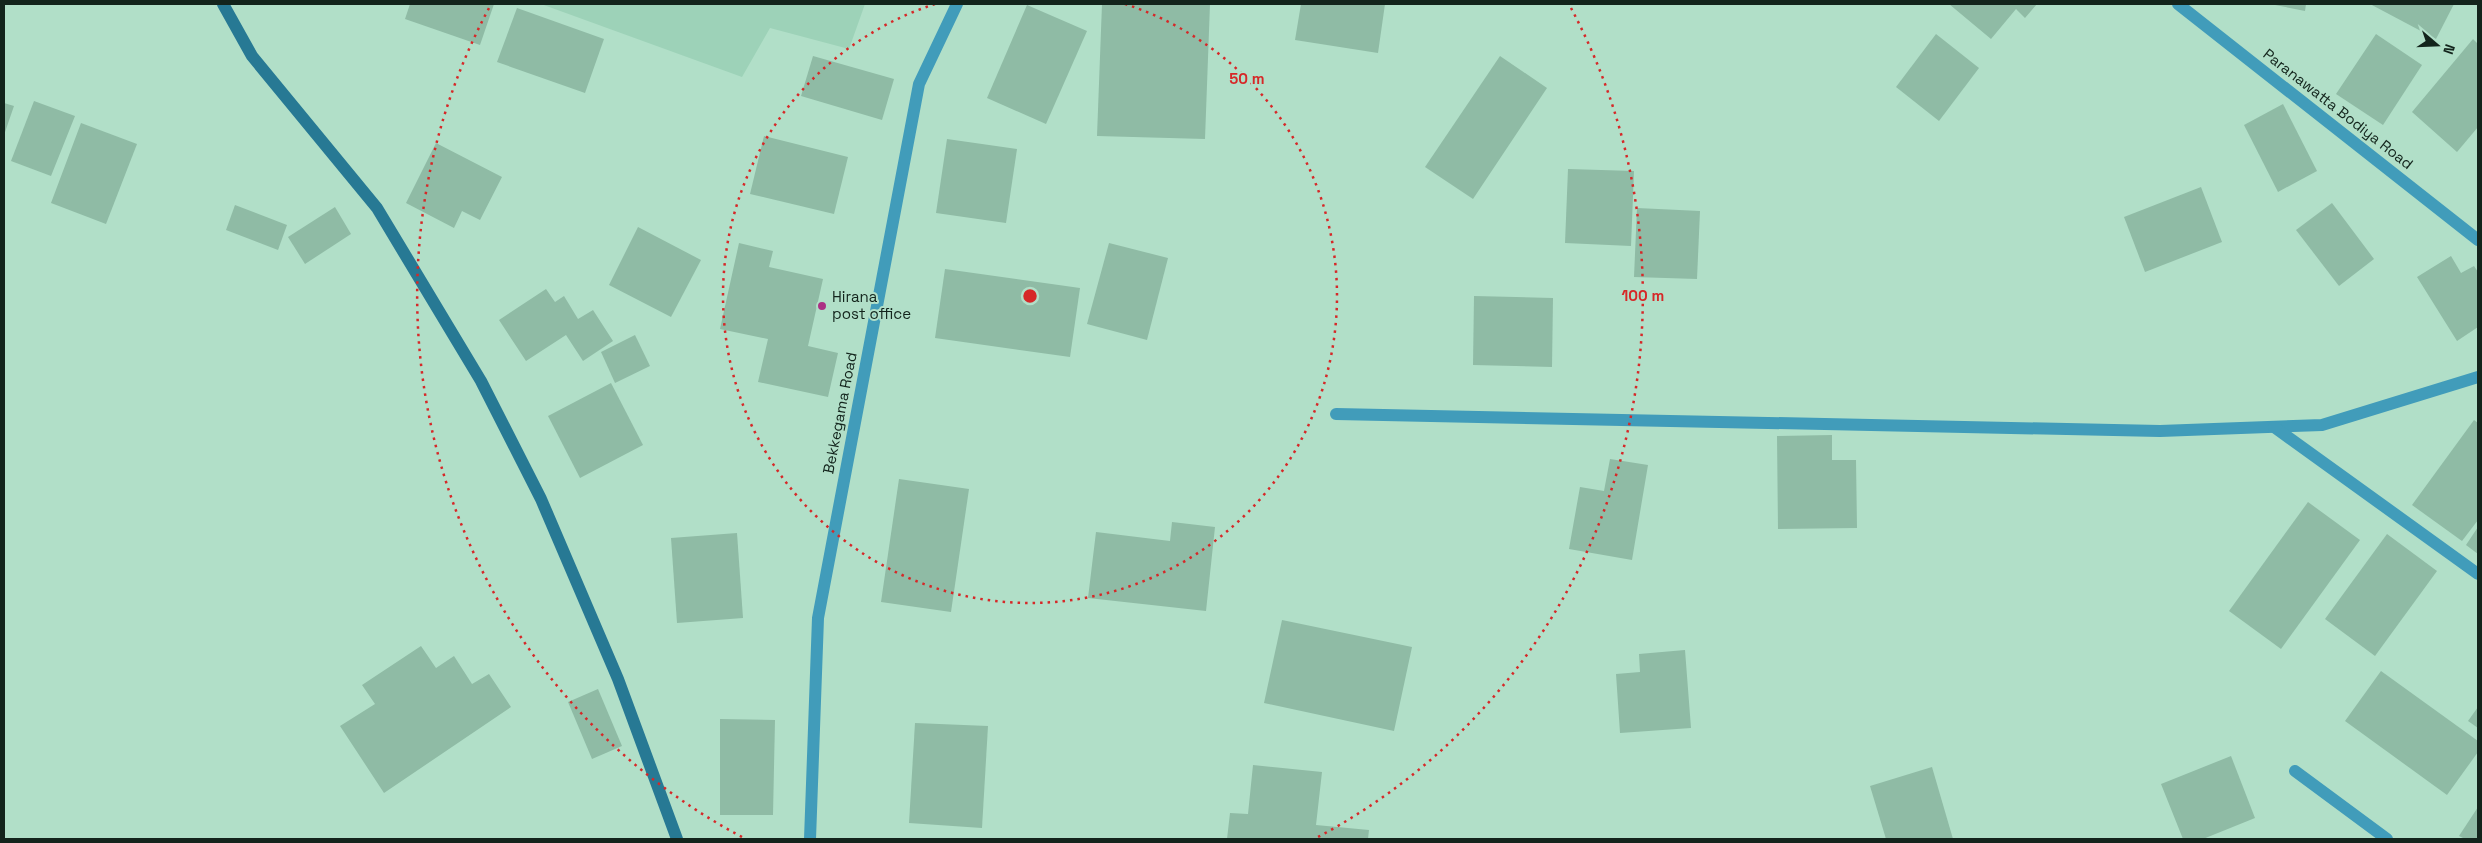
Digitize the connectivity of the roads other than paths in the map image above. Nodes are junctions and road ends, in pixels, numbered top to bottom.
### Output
1 (223, 4) edge
2 (958, 4) edge
3 (2178, 4) edge
4 (2478, 240) edge
5 (2478, 377) edge
6 (1336, 414) dead end
7 (2274, 427) junction
8 (2478, 574) edge
9 (2295, 771) dead end
10 (677, 839) edge
11 (810, 839) edge
12 (2387, 839) edge

1 - 10 street
2 - 11 street, Bekkegama Road
3 - 4 street, Paranawatta Bodiya Road
5 - 7 street
6 - 7 street
7 - 8 street
9 - 12 street

